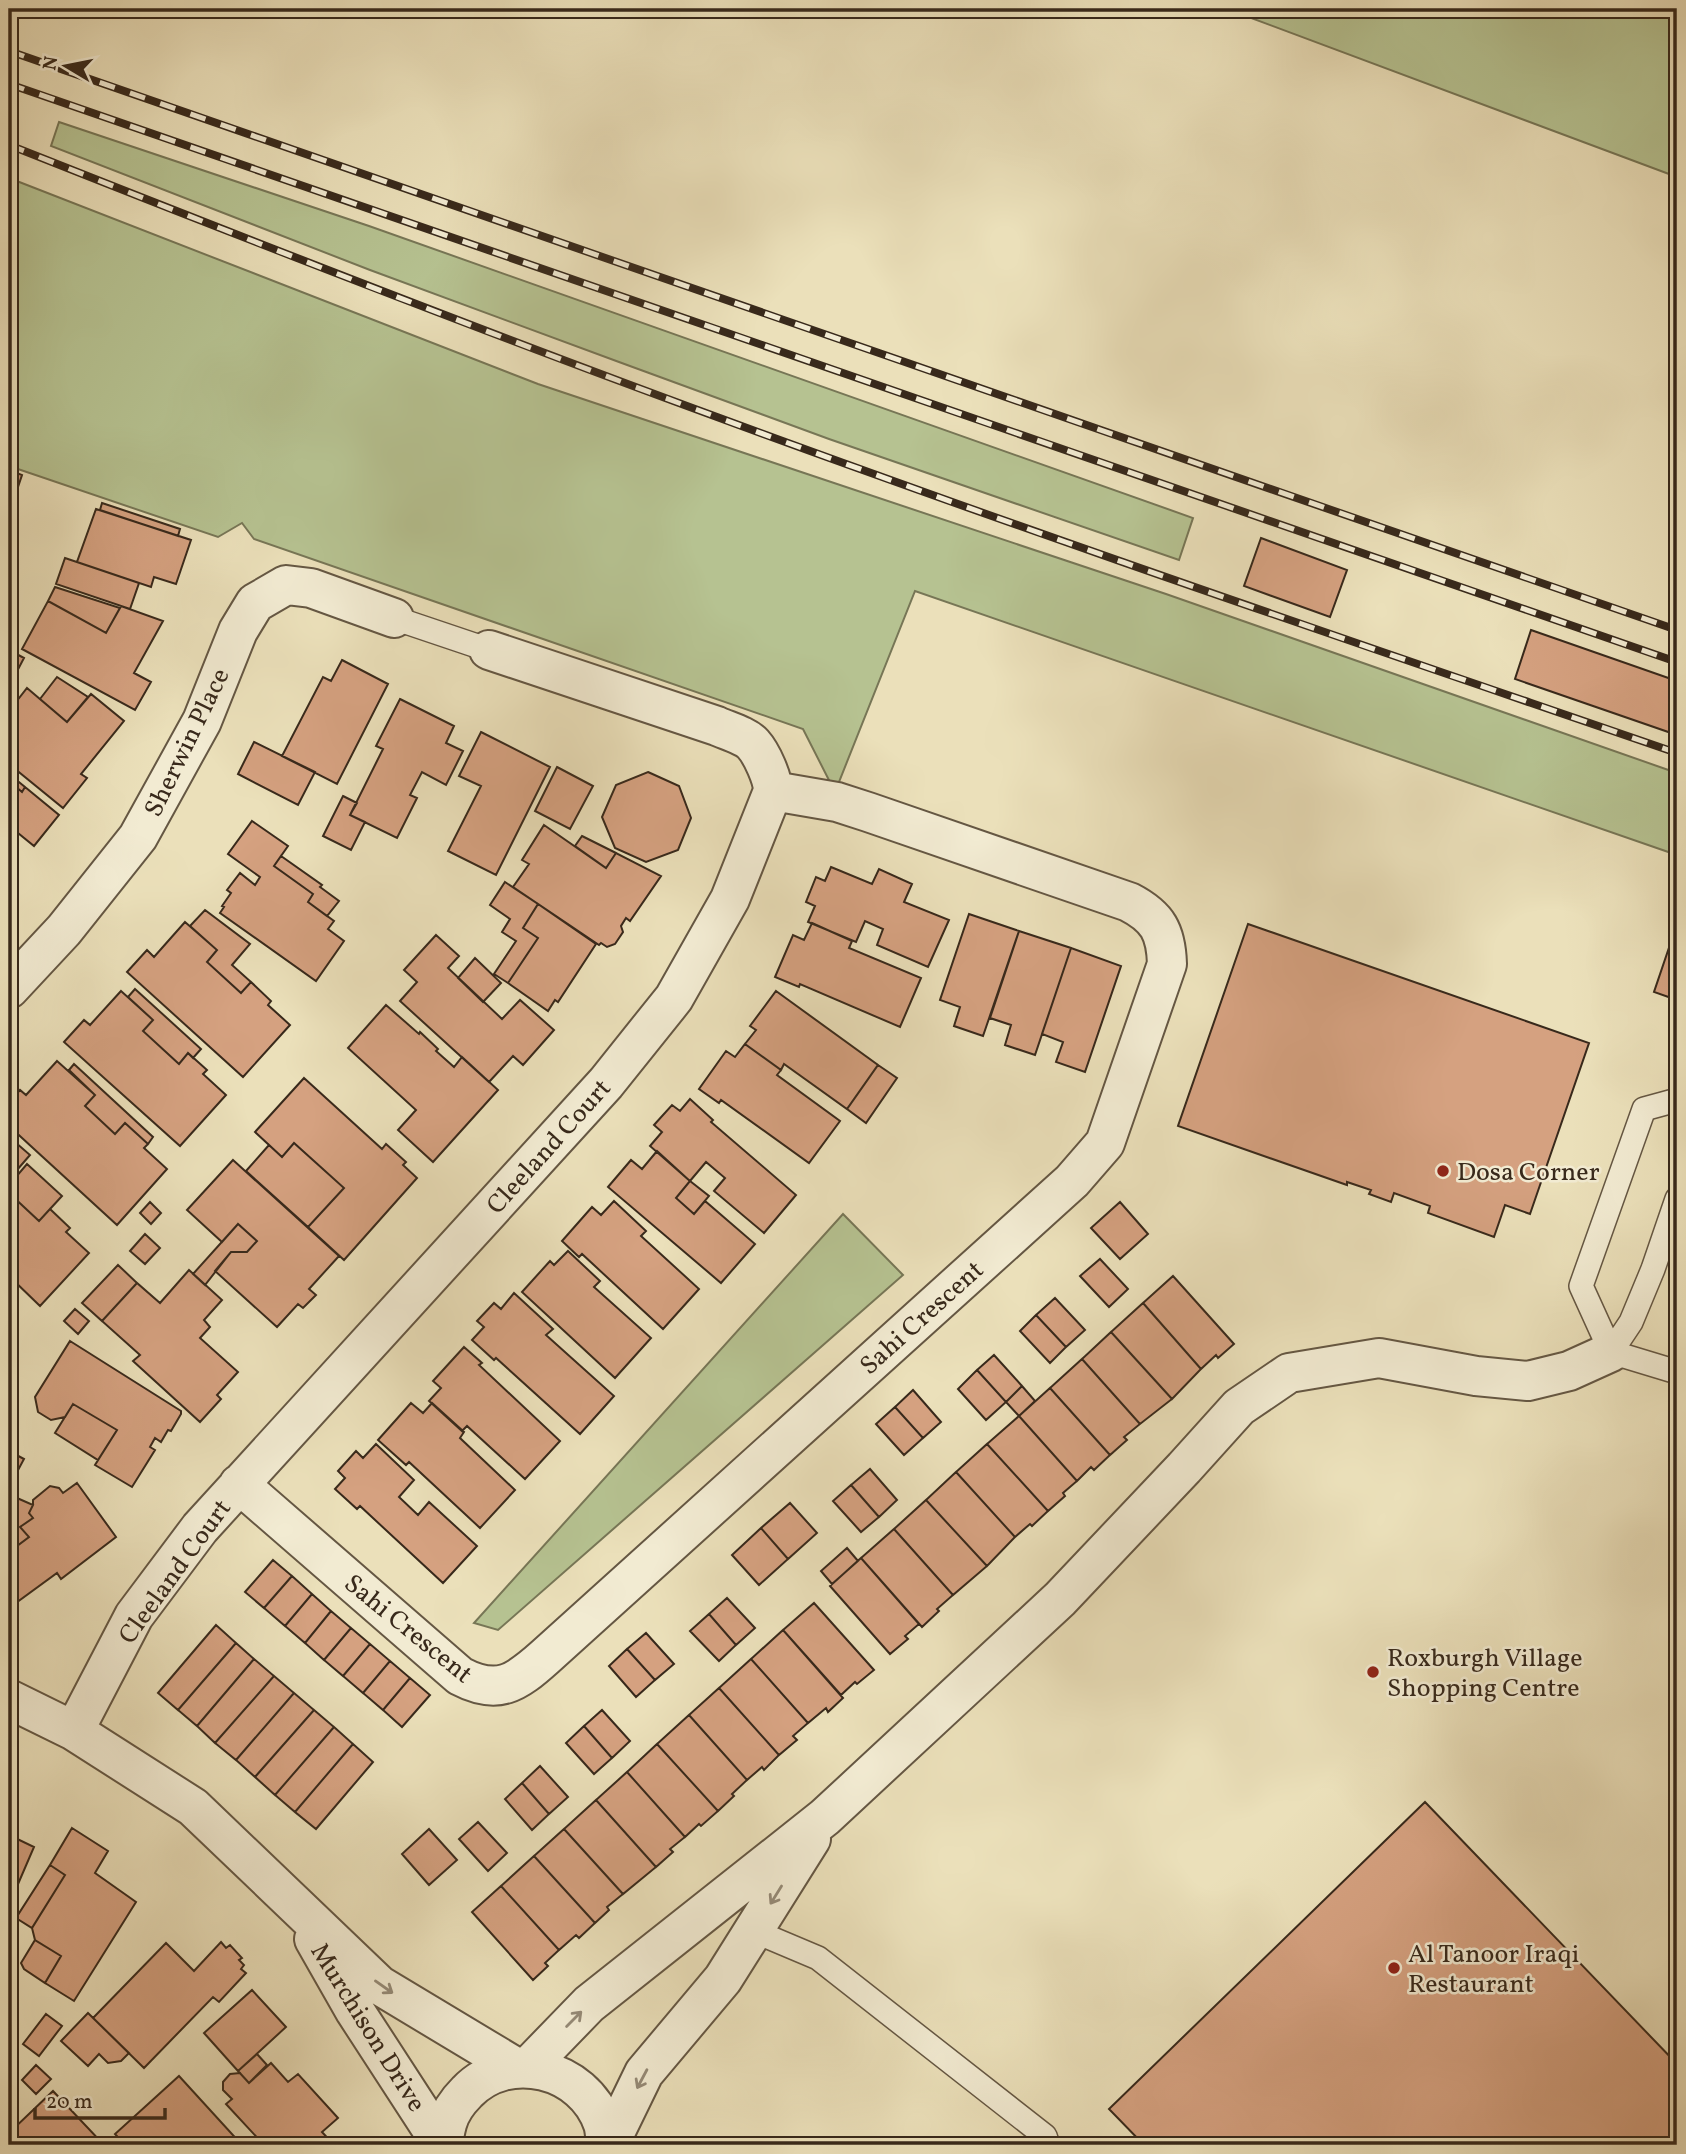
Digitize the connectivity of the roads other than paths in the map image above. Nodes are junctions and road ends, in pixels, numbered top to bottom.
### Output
1 (394, 618) joint
2 (489, 650) joint
3 (773, 792) junction
4 (9, 989) edge
5 (1677, 1100) edge
6 (1677, 1199) edge
7 (1611, 1352) junction
8 (1677, 1372) edge
9 (239, 1484) junction
10 (9, 1699) edge
11 (74, 1731) junction
12 (825, 1817) junction
13 (297, 1908) junction
14 (754, 1931) junction
15 (522, 2068) junction
16 (443, 2145) edge
17 (608, 2145) edge
18 (1048, 2145) edge

1 - 2 lane
1 - 4 street, Sherwin Place
2 - 3 street
3 - 9 street, Cleeland Court
3 - 9 street, Sahi Crescent
5 - 7 lane
6 - 7 lane
7 - 8 lane
7 - 12 street
9 - 11 street, Cleeland Court
10 - 11 street, Murchison Drive
11 - 13 street, Murchison Drive
12 -> 14 street
15 -> 12 street
13 -> 15 street, Murchison Drive
13 - 16 street, Murchison Drive
14 -> 17 street
14 - 18 lane
15 - 16 street
15 - 17 street, Murchison Drive

